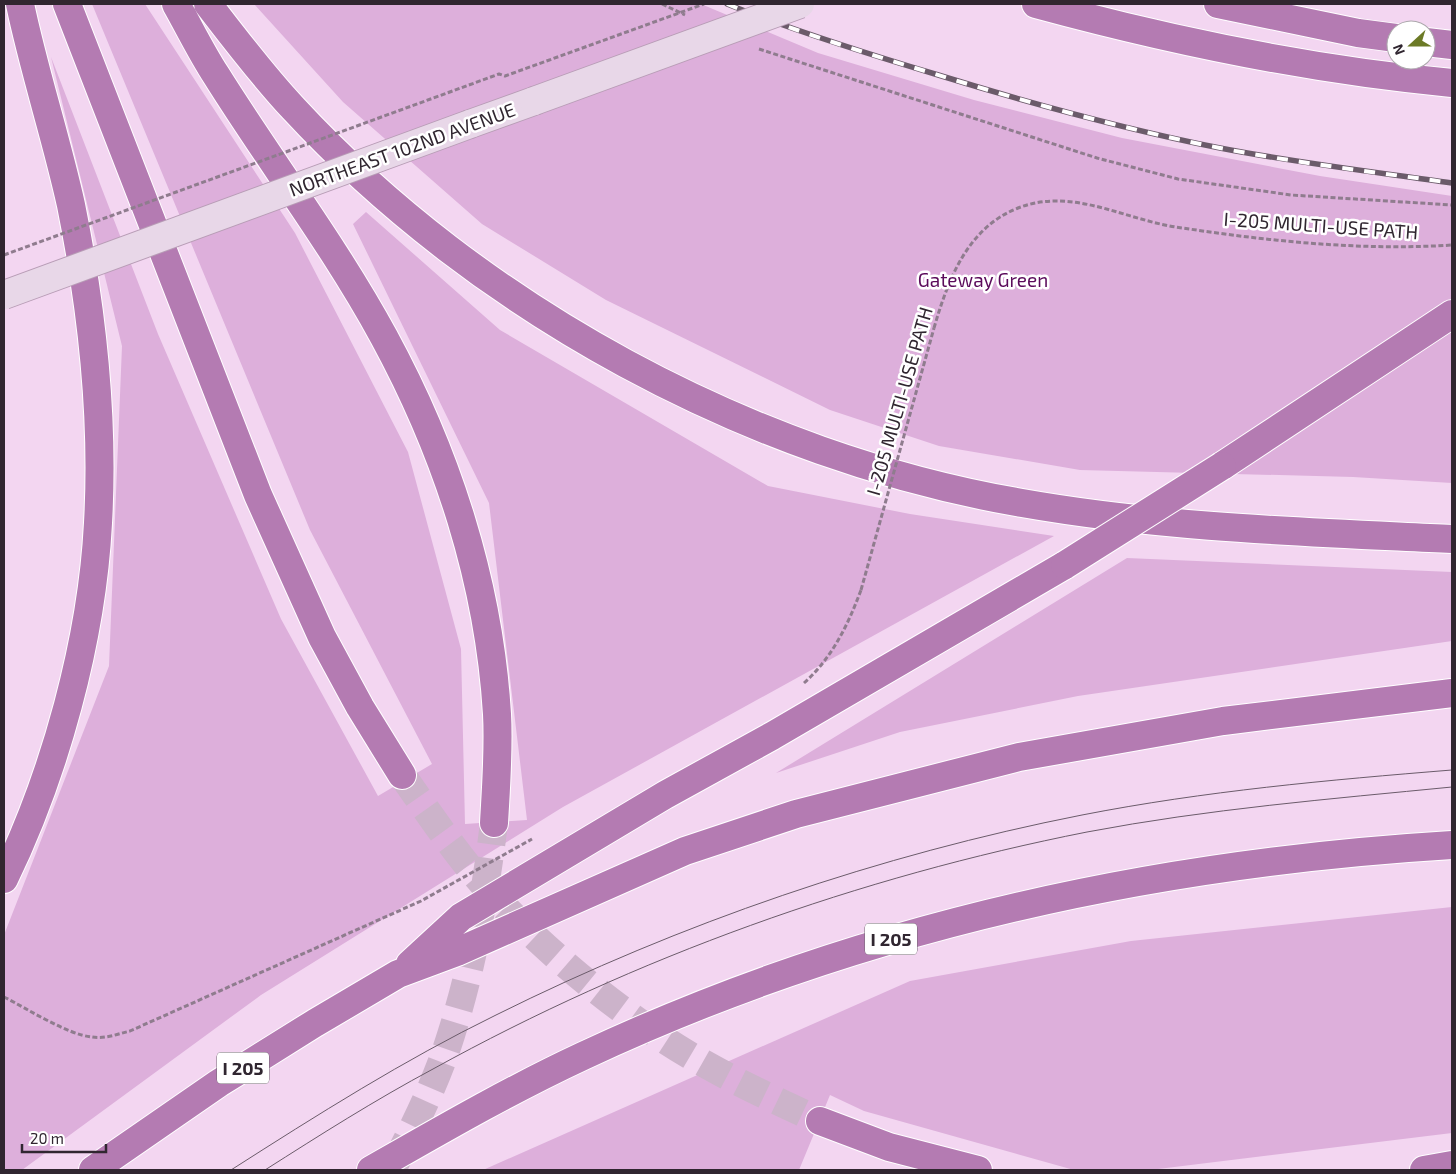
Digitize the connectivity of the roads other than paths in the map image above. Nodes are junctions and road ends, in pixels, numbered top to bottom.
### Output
1 (20, 4) edge
2 (67, 4) edge
3 (176, 4) edge
4 (208, 4) edge
5 (800, 4) edge
6 (1036, 4) edge
7 (1218, 4) edge
8 (1386, 37) edge
9 (1436, 43) edge
10 (1452, 45) edge
11 (1452, 83) edge
12 (4, 296) edge
13 (1452, 314) edge
14 (1452, 539) edge
15 (1452, 693) edge
16 (402, 775) tunnel mouth
17 (494, 823) tunnel mouth
18 (1452, 844) edge
19 (4, 879) edge
20 (398, 974) junction
21 (820, 1120) tunnel mouth
22 (1452, 1165) edge
23 (94, 1170) edge
24 (372, 1170) edge
25 (978, 1170) edge
26 (1424, 1170) edge

1 - 19 highway
2 - 16 highway
3 - 17 highway
4 - 14 highway
5 - 12 main road, NORTHEAST 102ND AVENUE, bridge
6 - 11 highway
7 - 8 highway
9 - 10 highway
13 - 20 highway, bridge
15 - 20 highway, I 205
18 - 24 highway, I 205
20 - 23 highway, I 205
21 - 25 highway
22 - 26 highway

